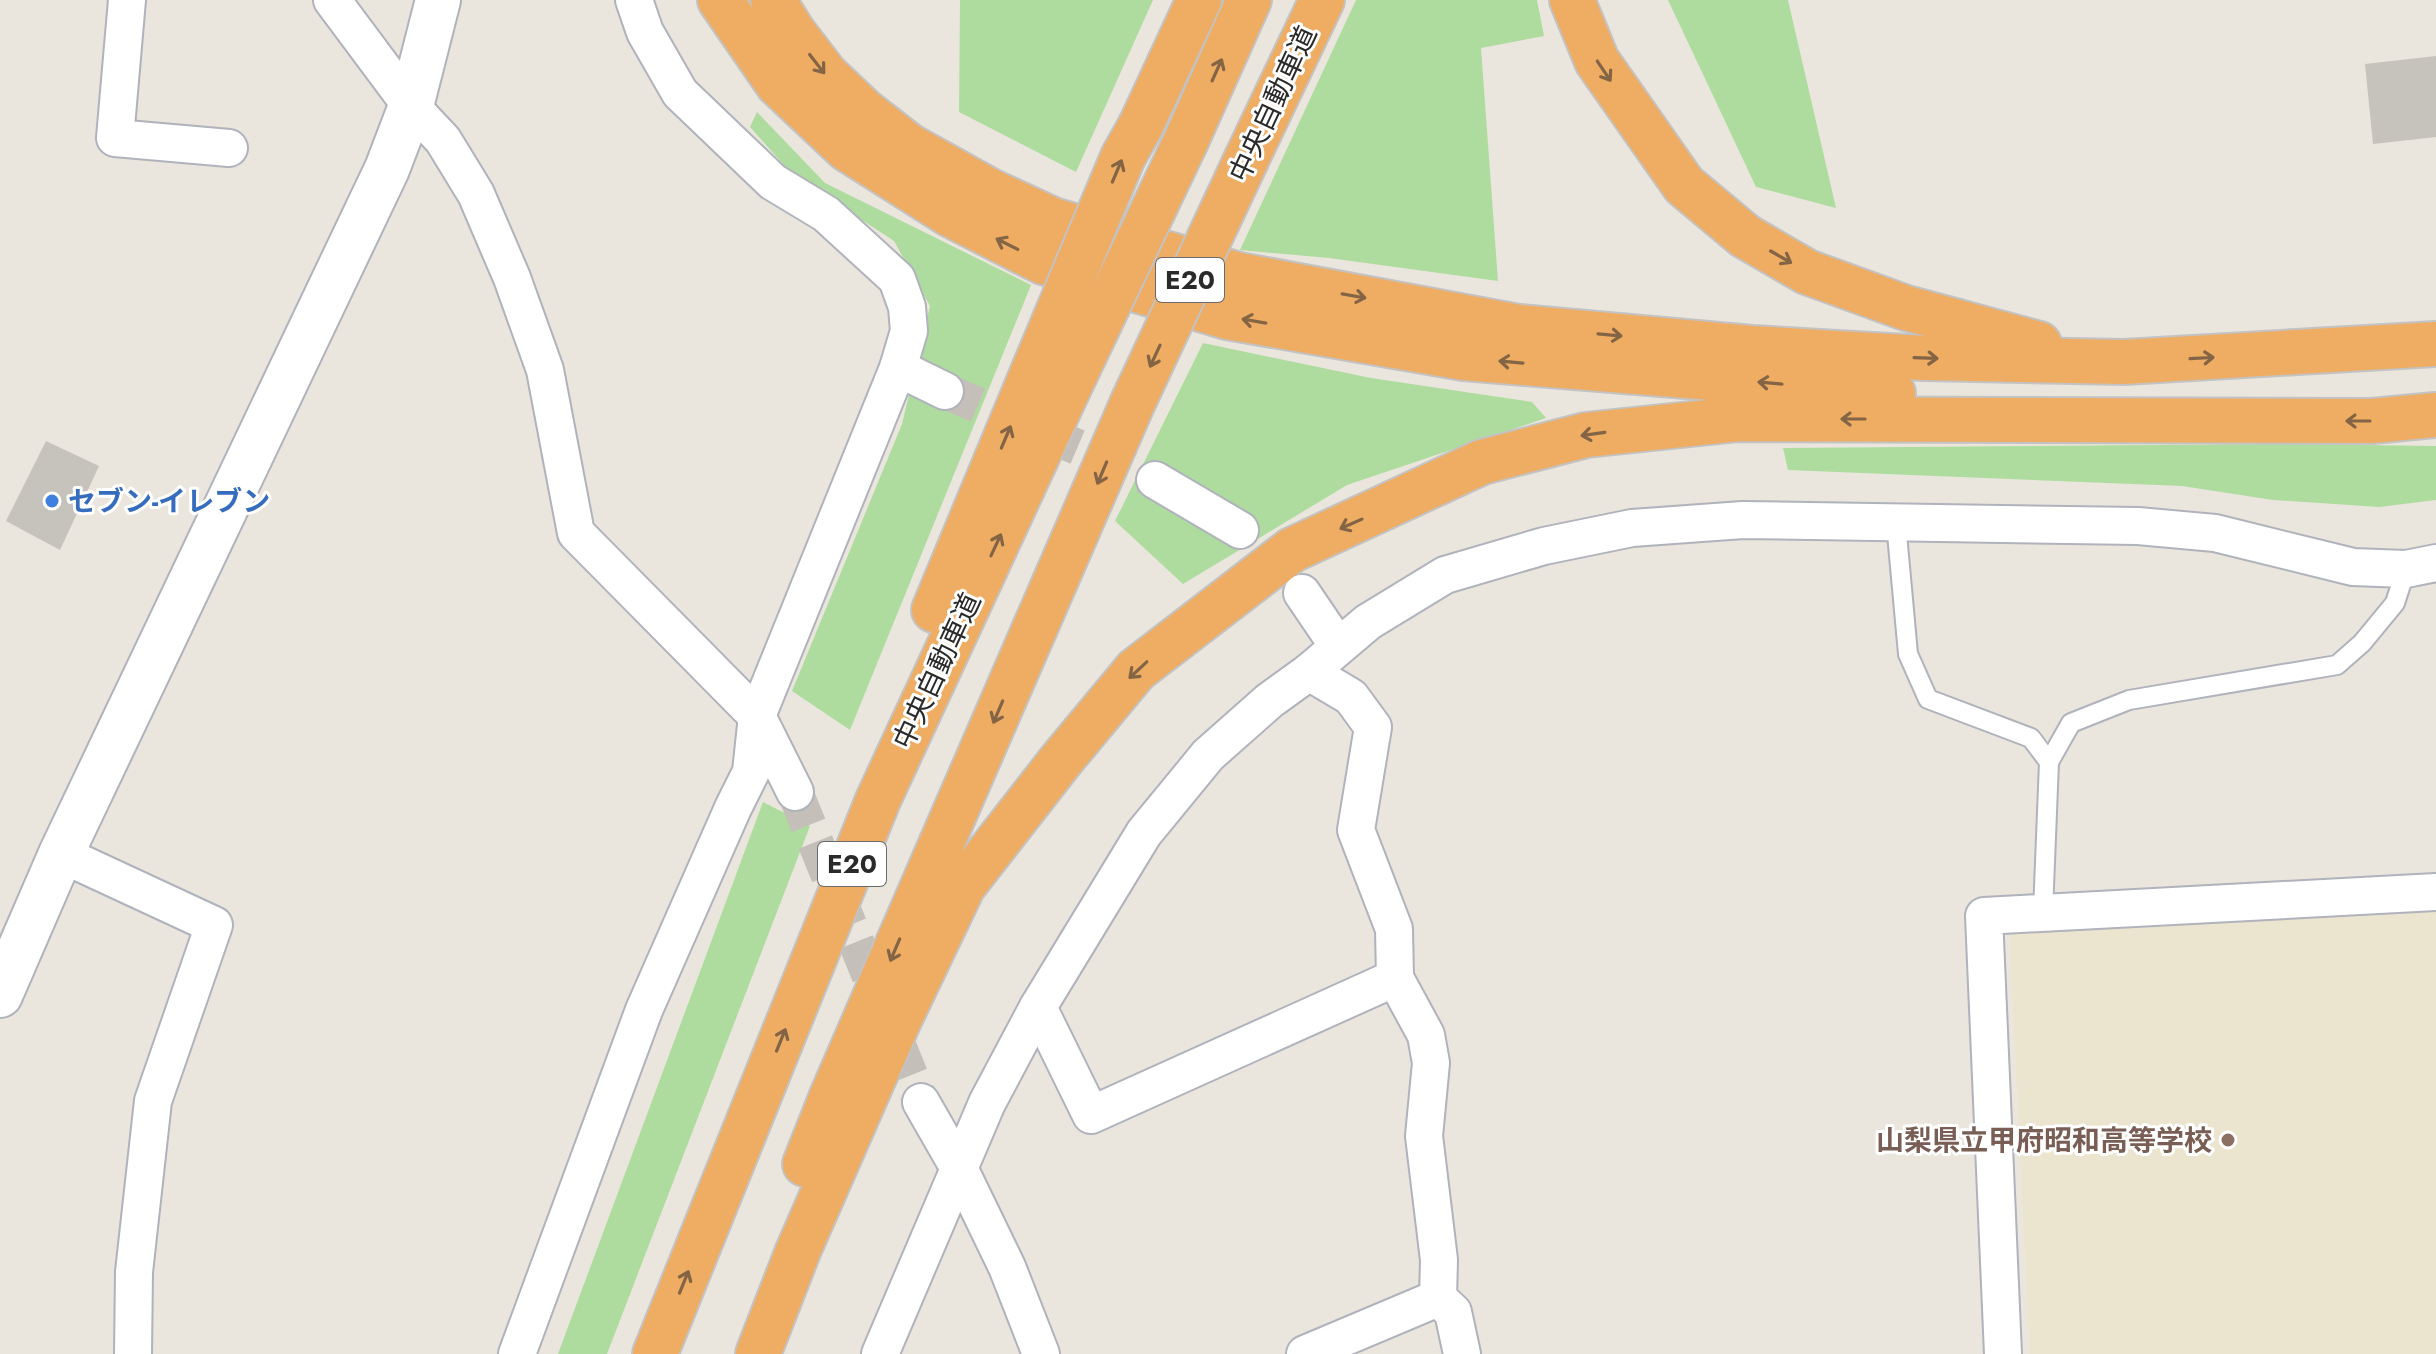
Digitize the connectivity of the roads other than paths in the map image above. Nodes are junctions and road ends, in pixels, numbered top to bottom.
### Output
1 (127, 0) edge
2 (332, 0) edge
3 (438, 0) edge
4 (634, 0) edge
5 (720, 0) edge
6 (773, 0) edge
7 (1199, 0) edge
8 (1249, 0) edge
9 (1322, 0) edge
10 (1572, 0) edge
11 (411, 106) junction
12 (229, 148) dead end
13 (2436, 344) edge
14 (2124, 362) junction
15 (898, 368) junction
16 (1052, 378) junction
17 (945, 391) tunnel mouth
18 (2436, 415) edge
19 (2239, 420) junction
20 (1155, 480) tunnel mouth
21 (1896, 523) junction
22 (1240, 530) dead end
23 (2421, 566) edge
24 (1302, 593) dead end
25 (1338, 646) junction
26 (1309, 672) junction
27 (757, 716) junction
28 (2049, 762) junction
29 (795, 792) tunnel mouth
30 (61, 854) junction
31 (2436, 892) edge
32 (2043, 912) junction
33 (1395, 978) junction
34 (0, 995) edge
35 (1038, 1007) junction
36 (921, 1102) tunnel mouth
37 (960, 1170) junction
38 (1438, 1298) junction
39 (133, 1354) edge
40 (517, 1354) edge
41 (655, 1354) edge
42 (730, 1354) edge
43 (758, 1354) edge
44 (880, 1354) edge
45 (1041, 1354) edge
46 (1305, 1354) edge
47 (1462, 1354) edge
48 (2003, 1354) edge

1 - 12 street
2 - 11 street
3 - 11 street
4 - 15 street
19 -> 5 highway
6 -> 14 highway
16 -> 7 highway, bridge
16 -> 8 highway, E20, bridge
9 -> 42 highway, 中央自動車道 / E20, bridge
10 -> 14 highway
11 - 27 street
11 - 30 street
14 -> 13 highway
15 - 17 street
15 - 27 street
41 -> 16 highway, E20
18 -> 19 highway
19 -> 43 highway
20 - 22 street
21 - 23 street
21 - 25 street
21 - 28 lane
23 - 28 lane
24 - 25 street
25 - 26 street
26 - 33 street
26 - 35 street
27 - 29 street
27 - 40 street
28 - 32 lane
30 - 34 street
30 - 39 street
31 - 32 street
32 - 48 street
33 - 35 street
33 - 38 street
35 - 37 street
36 - 37 street
37 - 44 street
37 - 45 street
38 - 46 street
38 - 47 street

